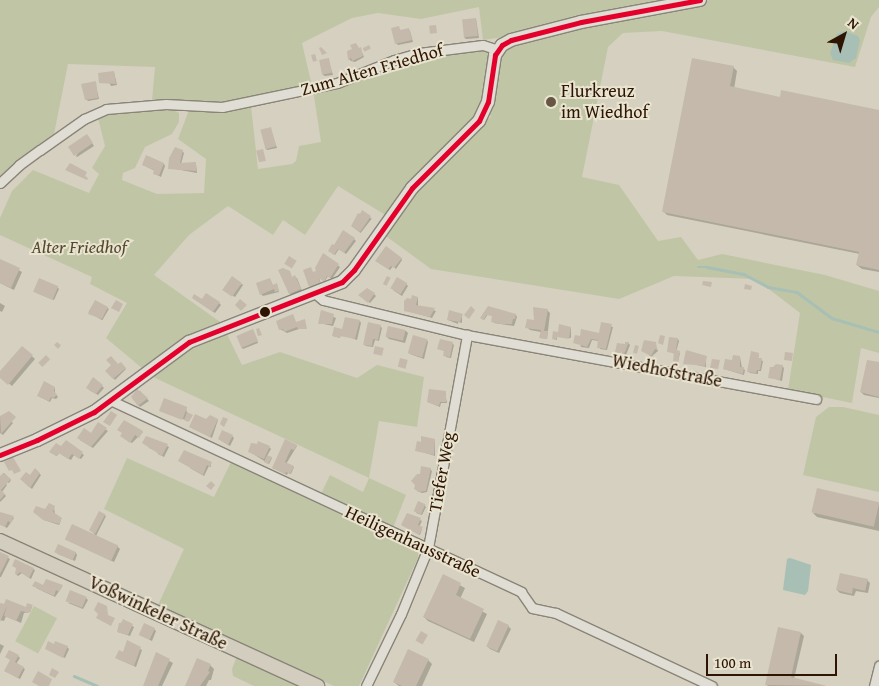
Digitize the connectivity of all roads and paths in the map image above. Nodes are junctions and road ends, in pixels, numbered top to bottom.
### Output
1 (700, 0) edge
2 (498, 50) junction
3 (0, 183) edge
4 (316, 294) junction
5 (467, 335) junction
6 (816, 399) dead end
7 (110, 400) junction
8 (0, 455) edge
9 (0, 541) edge
10 (428, 548) junction
11 (879, 666) edge
12 (316, 686) edge
13 (366, 686) edge
14 (712, 686) edge
15 (874, 686) edge

1 - 2 street
2 - 3 street, Zum Alten Friedhof
2 - 4 street
4 - 5 street, Wiedhofstraße
4 - 7 street
5 - 6 street, Wiedhofstraße
5 - 10 street, Tiefer Weg
7 - 8 street
7 - 10 street, Heiligenhausstraße
9 - 12 main road, Voßwinkeler Straße
10 - 13 street, Tiefer Weg
10 - 14 street, Heiligenhausstraße
11 - 15 street

